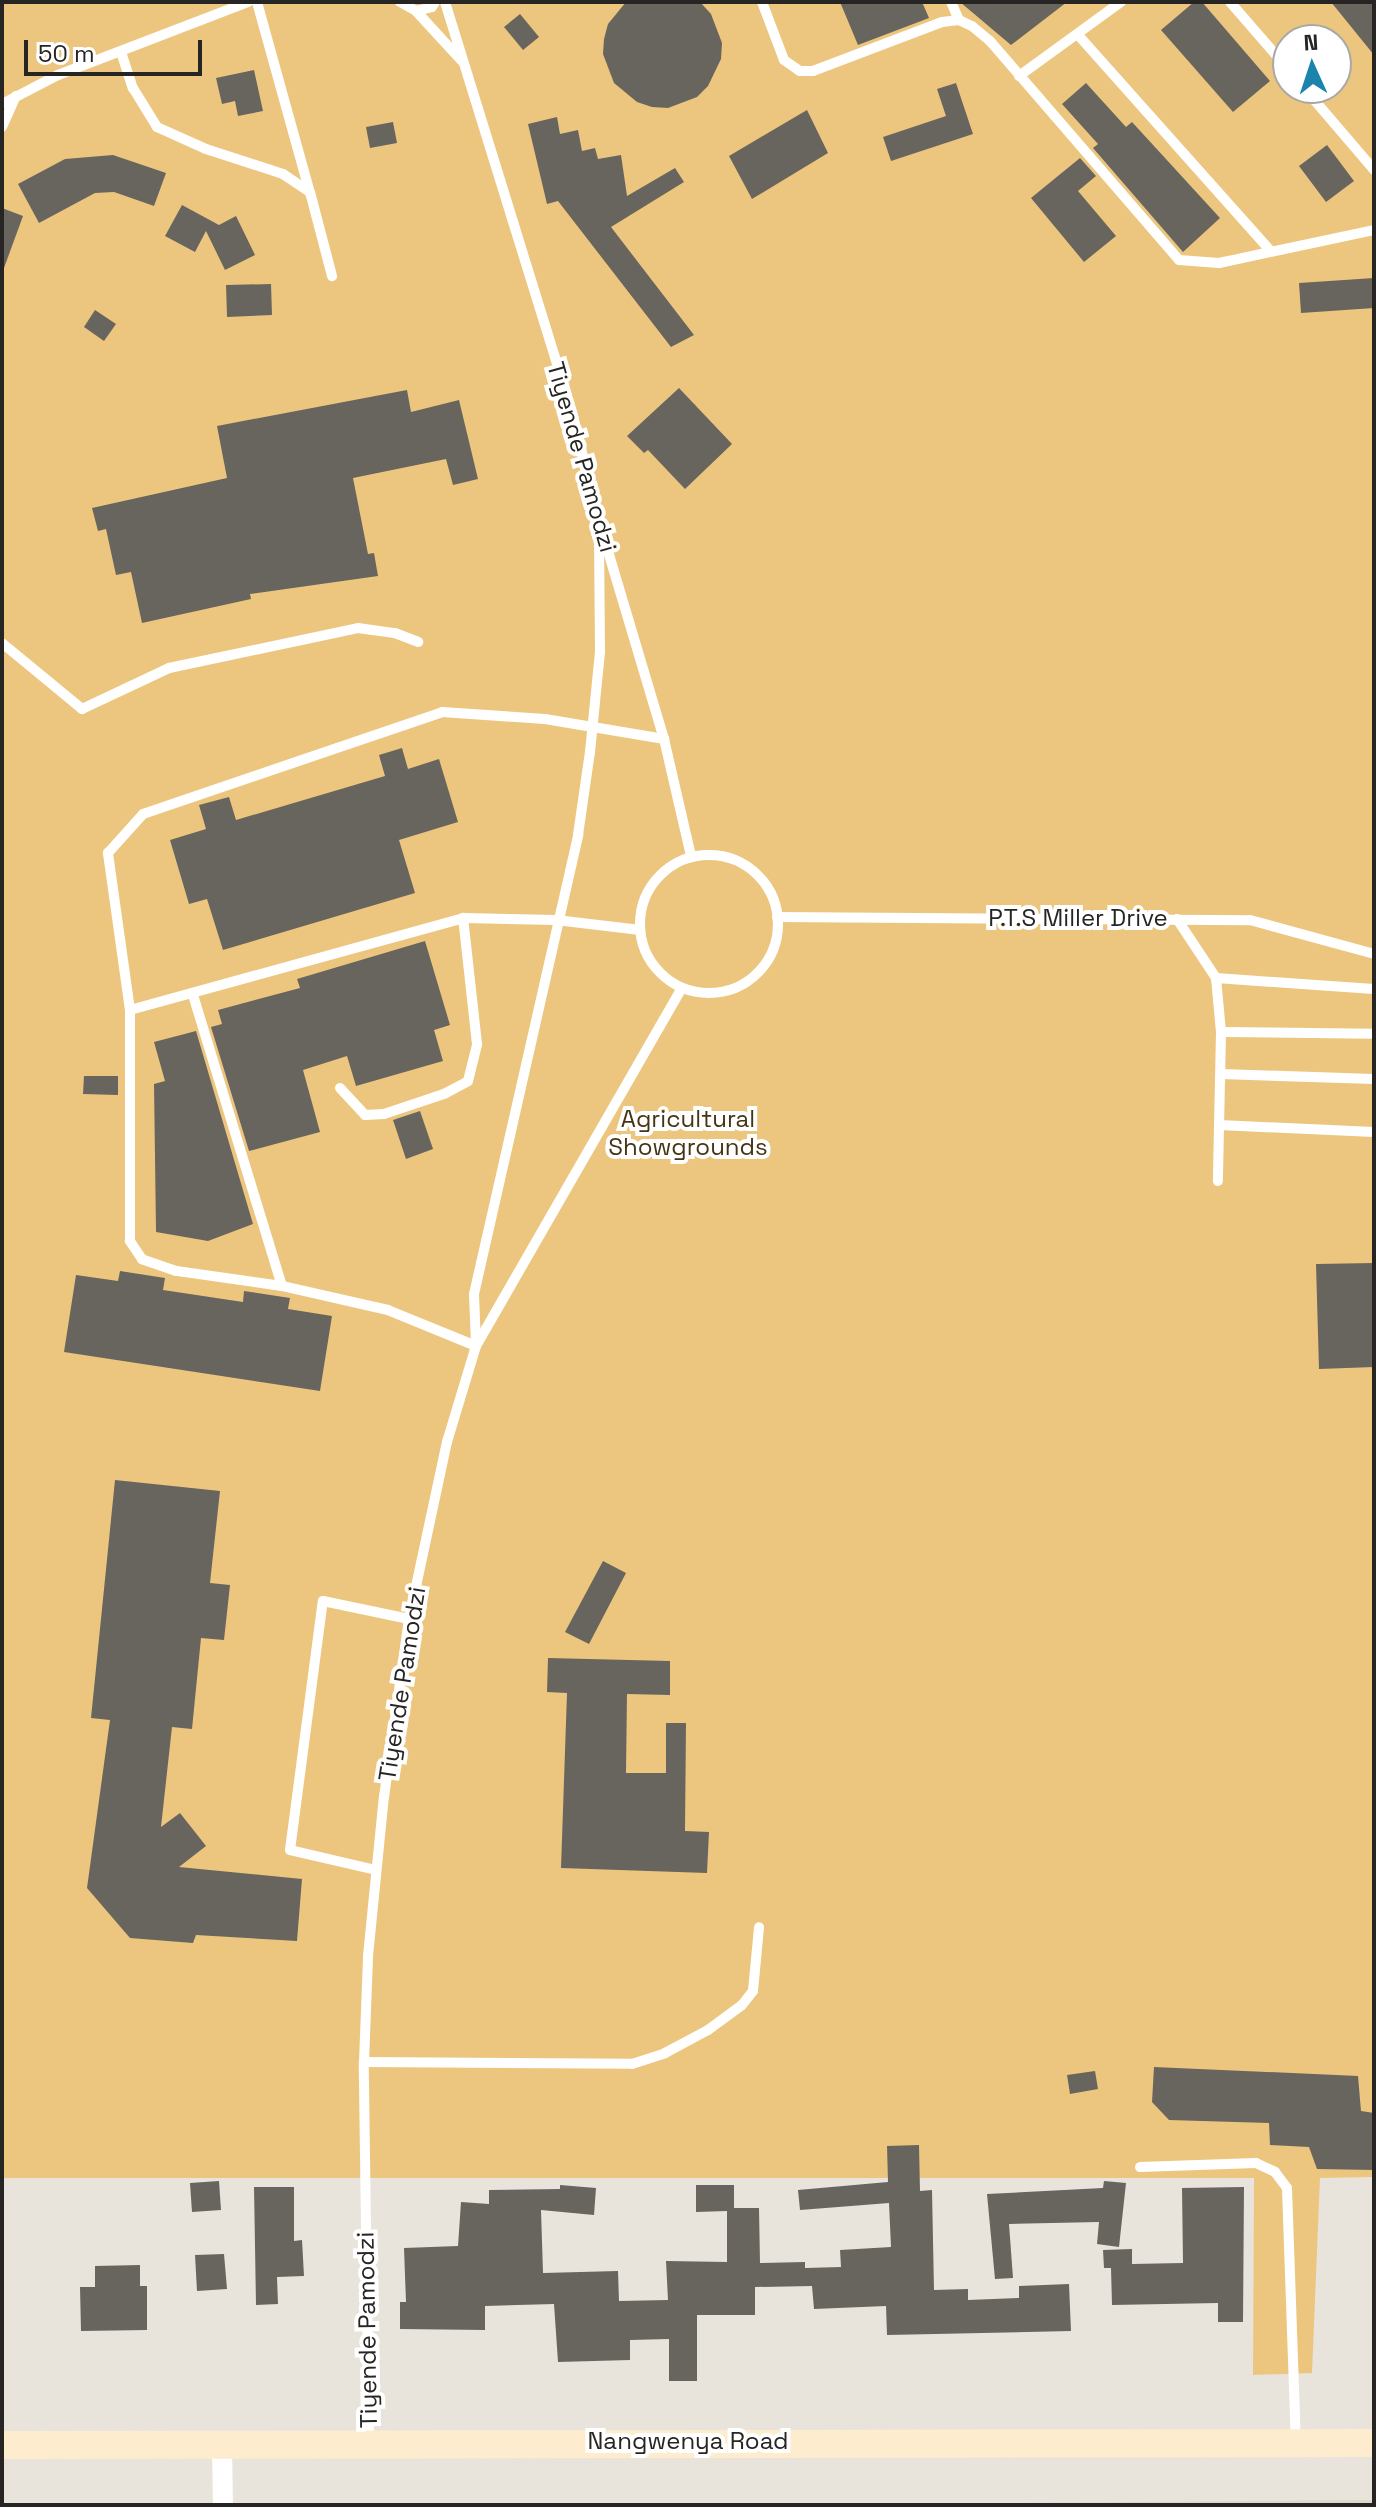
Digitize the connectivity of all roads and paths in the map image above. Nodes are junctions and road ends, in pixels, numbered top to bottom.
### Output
1 (248, 2) edge
2 (257, 2) edge
3 (400, 2) edge
4 (435, 2) edge
5 (445, 2) edge
6 (762, 2) edge
7 (951, 2) edge
8 (1121, 2) edge
9 (1230, 2) edge
10 (416, 11) junction
11 (959, 20) junction
12 (1079, 36) junction
13 (1272, 51) edge
14 (121, 52) junction
15 (463, 61) junction
16 (1019, 76) junction
17 (17, 95) junction
18 (2, 104) edge
19 (1318, 104) edge
20 (2, 127) edge
21 (1374, 170) edge
22 (310, 192) junction
23 (1374, 230) edge
24 (1270, 250) junction
25 (332, 276) dead end
26 (599, 521) junction
27 (418, 642) dead end
28 (2, 643) edge
29 (593, 724) junction
30 (664, 739) junction
31 (691, 856) junction
32 (777, 917) junction
33 (463, 918) junction
34 (1177, 919) junction
35 (556, 920) junction
36 (640, 930) junction
37 (1374, 954) edge
38 (1216, 978) junction
39 (682, 988) junction
40 (1374, 989) edge
41 (193, 995) junction
42 (130, 1010) junction
43 (1221, 1032) junction
44 (1374, 1034) edge
45 (1221, 1074) junction
46 (1374, 1079) edge
47 (340, 1088) dead end
48 (1219, 1125) junction
49 (1374, 1132) edge
50 (1218, 1181) dead end
51 (282, 1286) junction
52 (476, 1346) junction
53 (409, 1619) junction
54 (376, 1870) junction
55 (759, 1927) dead end
56 (364, 2062) junction
57 (1140, 2167) dead end
58 (1296, 2441) junction
59 (369, 2442) junction
60 (1374, 2443) edge
61 (222, 2444) junction
62 (2, 2445) edge
63 (223, 2505) edge

1 - 14 lane
2 - 22 lane
3 - 10 lane, Tiyende Pamodzi
4 - 10 lane
5 - 15 lane, Tiyende Pamodzi
6 - 11 lane
7 - 11 lane
8 - 12 lane
9 - 13 lane
10 - 15 lane, Tiyende Pamodzi
11 - 16 lane
12 - 16 lane
12 - 24 lane
14 - 17 lane
14 - 22 lane
15 - 26 lane, Tiyende Pamodzi
16 - 24 lane
17 - 18 lane
17 - 20 lane
19 - 21 lane
22 - 25 lane
23 - 24 lane
26 - 29 lane
26 - 30 lane, Tiyende Pamodzi
27 - 28 lane
29 - 30 lane
29 - 35 lane
29 - 42 lane
30 - 31 lane, Tiyende Pamodzi
31 - 32 lane
31 - 36 lane
32 - 34 lane, P.T.S Miller Drive
32 - 39 lane
33 - 35 lane
33 - 41 lane
33 - 47 lane
34 - 37 lane, P.T.S Miller Drive
34 - 38 lane
35 - 36 lane
35 - 52 lane
36 - 39 lane
38 - 40 lane
38 - 43 lane
39 - 52 lane, Tiyende Pamodzi
41 - 42 lane
41 - 51 lane
42 - 51 lane
43 - 44 lane
43 - 45 lane
45 - 46 lane
45 - 48 lane
48 - 49 lane
48 - 50 lane
51 - 52 lane
52 - 53 lane, Tiyende Pamodzi
53 - 54 lane, Tiyende Pamodzi
53 - 54 lane
54 - 56 lane, Tiyende Pamodzi
55 - 56 lane
56 - 59 lane, Tiyende Pamodzi
57 - 58 lane
58 - 59 main road, Nangwenya Road
58 - 60 main road, Nangwenya Road
59 - 61 main road, Nangwenya Road
61 - 62 main road, Nangwenya Road
61 - 63 street

